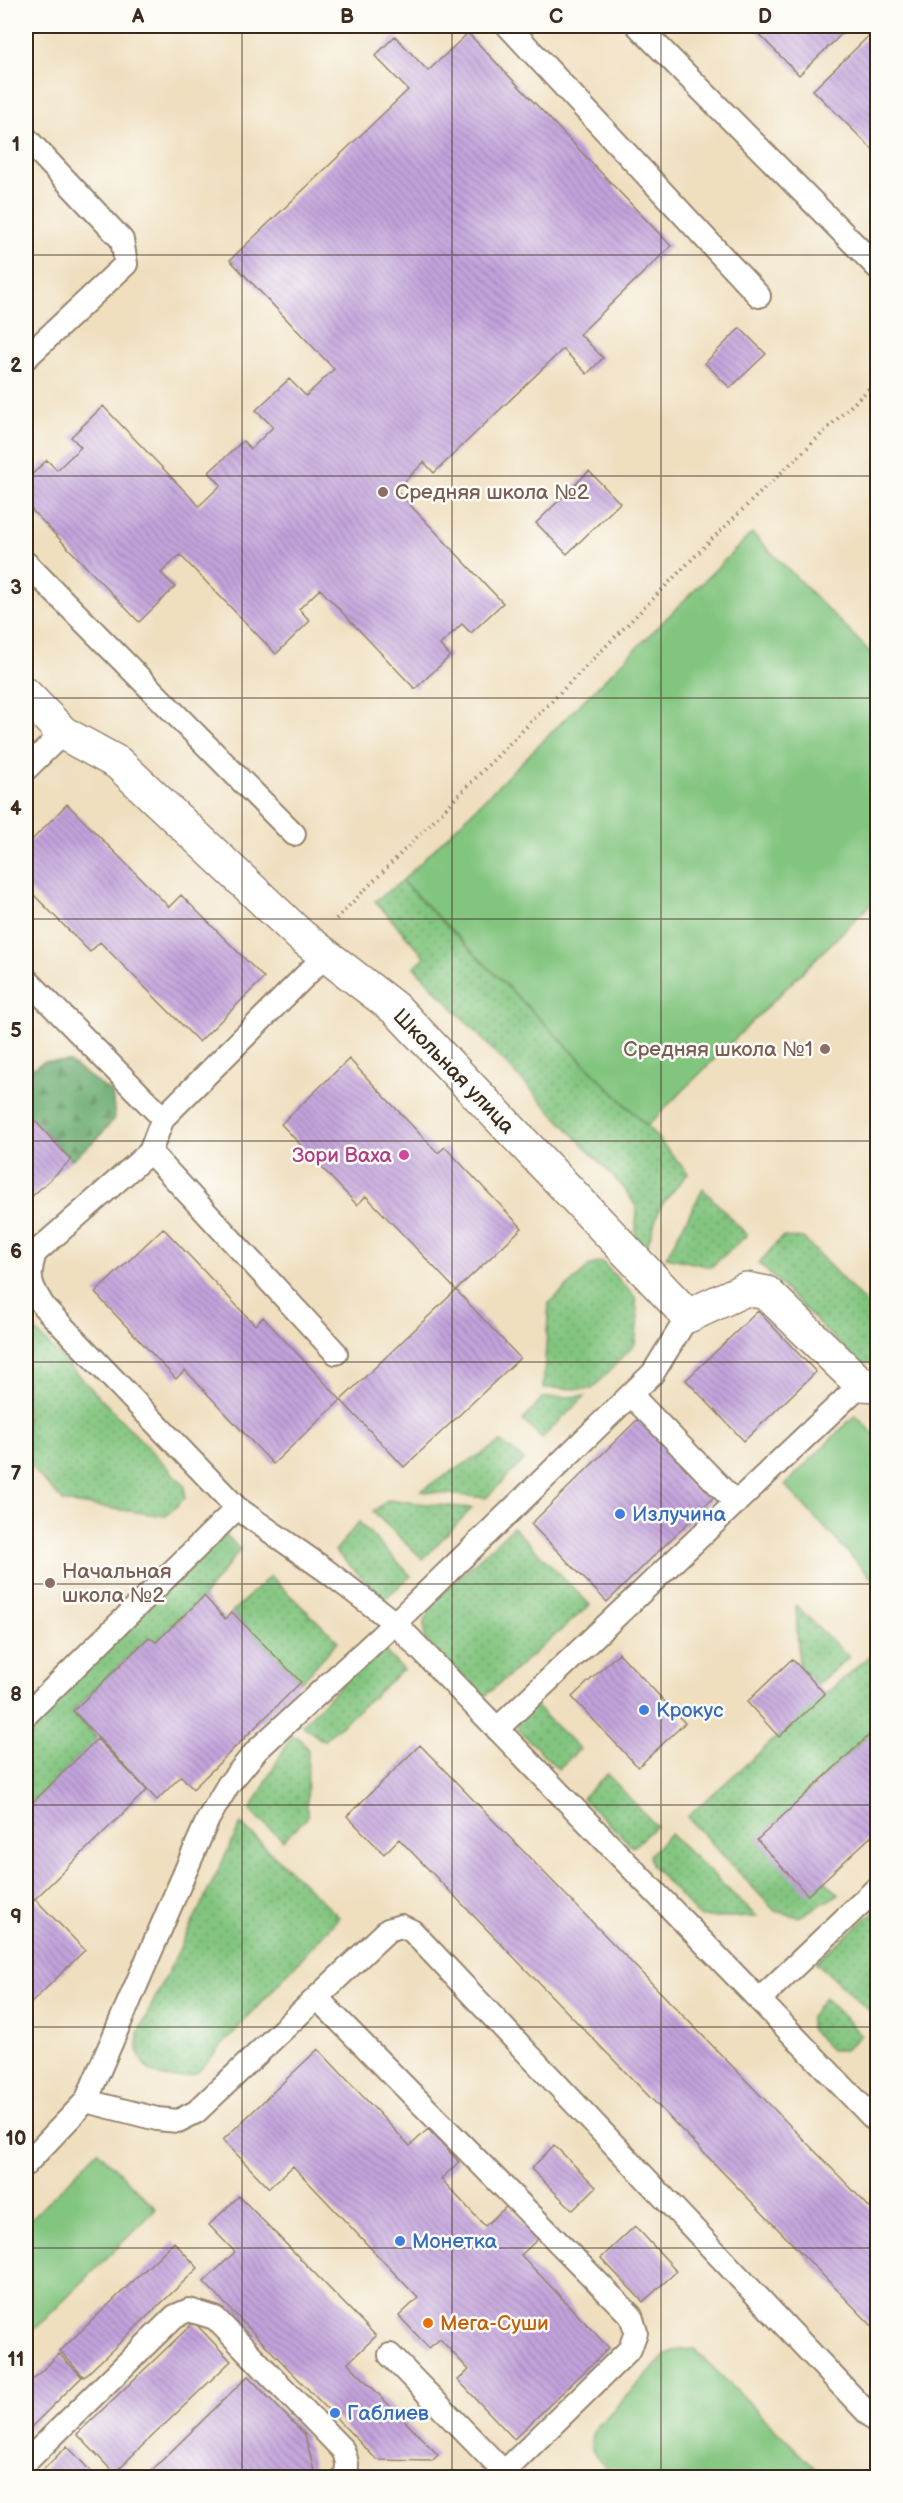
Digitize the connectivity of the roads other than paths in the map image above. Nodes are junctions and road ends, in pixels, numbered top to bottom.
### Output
1 (508, 26) edge
2 (638, 26) edge
3 (26, 138) edge
4 (878, 268) edge
5 (759, 296) dead end
6 (26, 358) edge
7 (26, 563) edge
8 (26, 695) edge
9 (63, 733) junction
10 (26, 769) edge
11 (294, 834) dead end
12 (319, 949) junction
13 (26, 979) edge
14 (163, 1118) junction
15 (150, 1152) junction
16 (688, 1316) junction
17 (336, 1353) dead end
18 (869, 1385) edge
19 (631, 1395) junction
20 (736, 1503) junction
21 (237, 1508) junction
22 (395, 1623) junction
23 (26, 1716) edge
24 (497, 1729) junction
25 (878, 1887) edge
26 (318, 1999) junction
27 (759, 2000) junction
28 (86, 2101) junction
29 (878, 2123) edge
30 (26, 2164) edge
31 (390, 2355) dead end
32 (878, 2424) edge
33 (26, 2462) edge
34 (504, 2475) edge
35 (344, 2478) edge

1 - 5 lane
2 - 4 lane
3 - 6 lane
7 - 11 lane
8 - 9 street, Школьная улица
9 - 10 lane
9 - 12 street, Школьная улица
12 - 14 lane
12 - 16 street, Школьная улица
13 - 14 lane
14 - 15 lane
15 - 17 lane
15 - 21 lane
16 - 18 street
16 - 19 lane
18 - 20 lane
19 - 20 lane
19 - 22 lane
20 - 24 lane
21 - 22 lane
21 - 23 lane
22 - 24 lane
22 - 28 lane
24 - 27 lane
25 - 27 lane
26 - 28 lane
26 - 32 lane
26 - 34 lane
27 - 29 lane
28 - 30 lane
31 - 34 lane
33 - 35 lane

